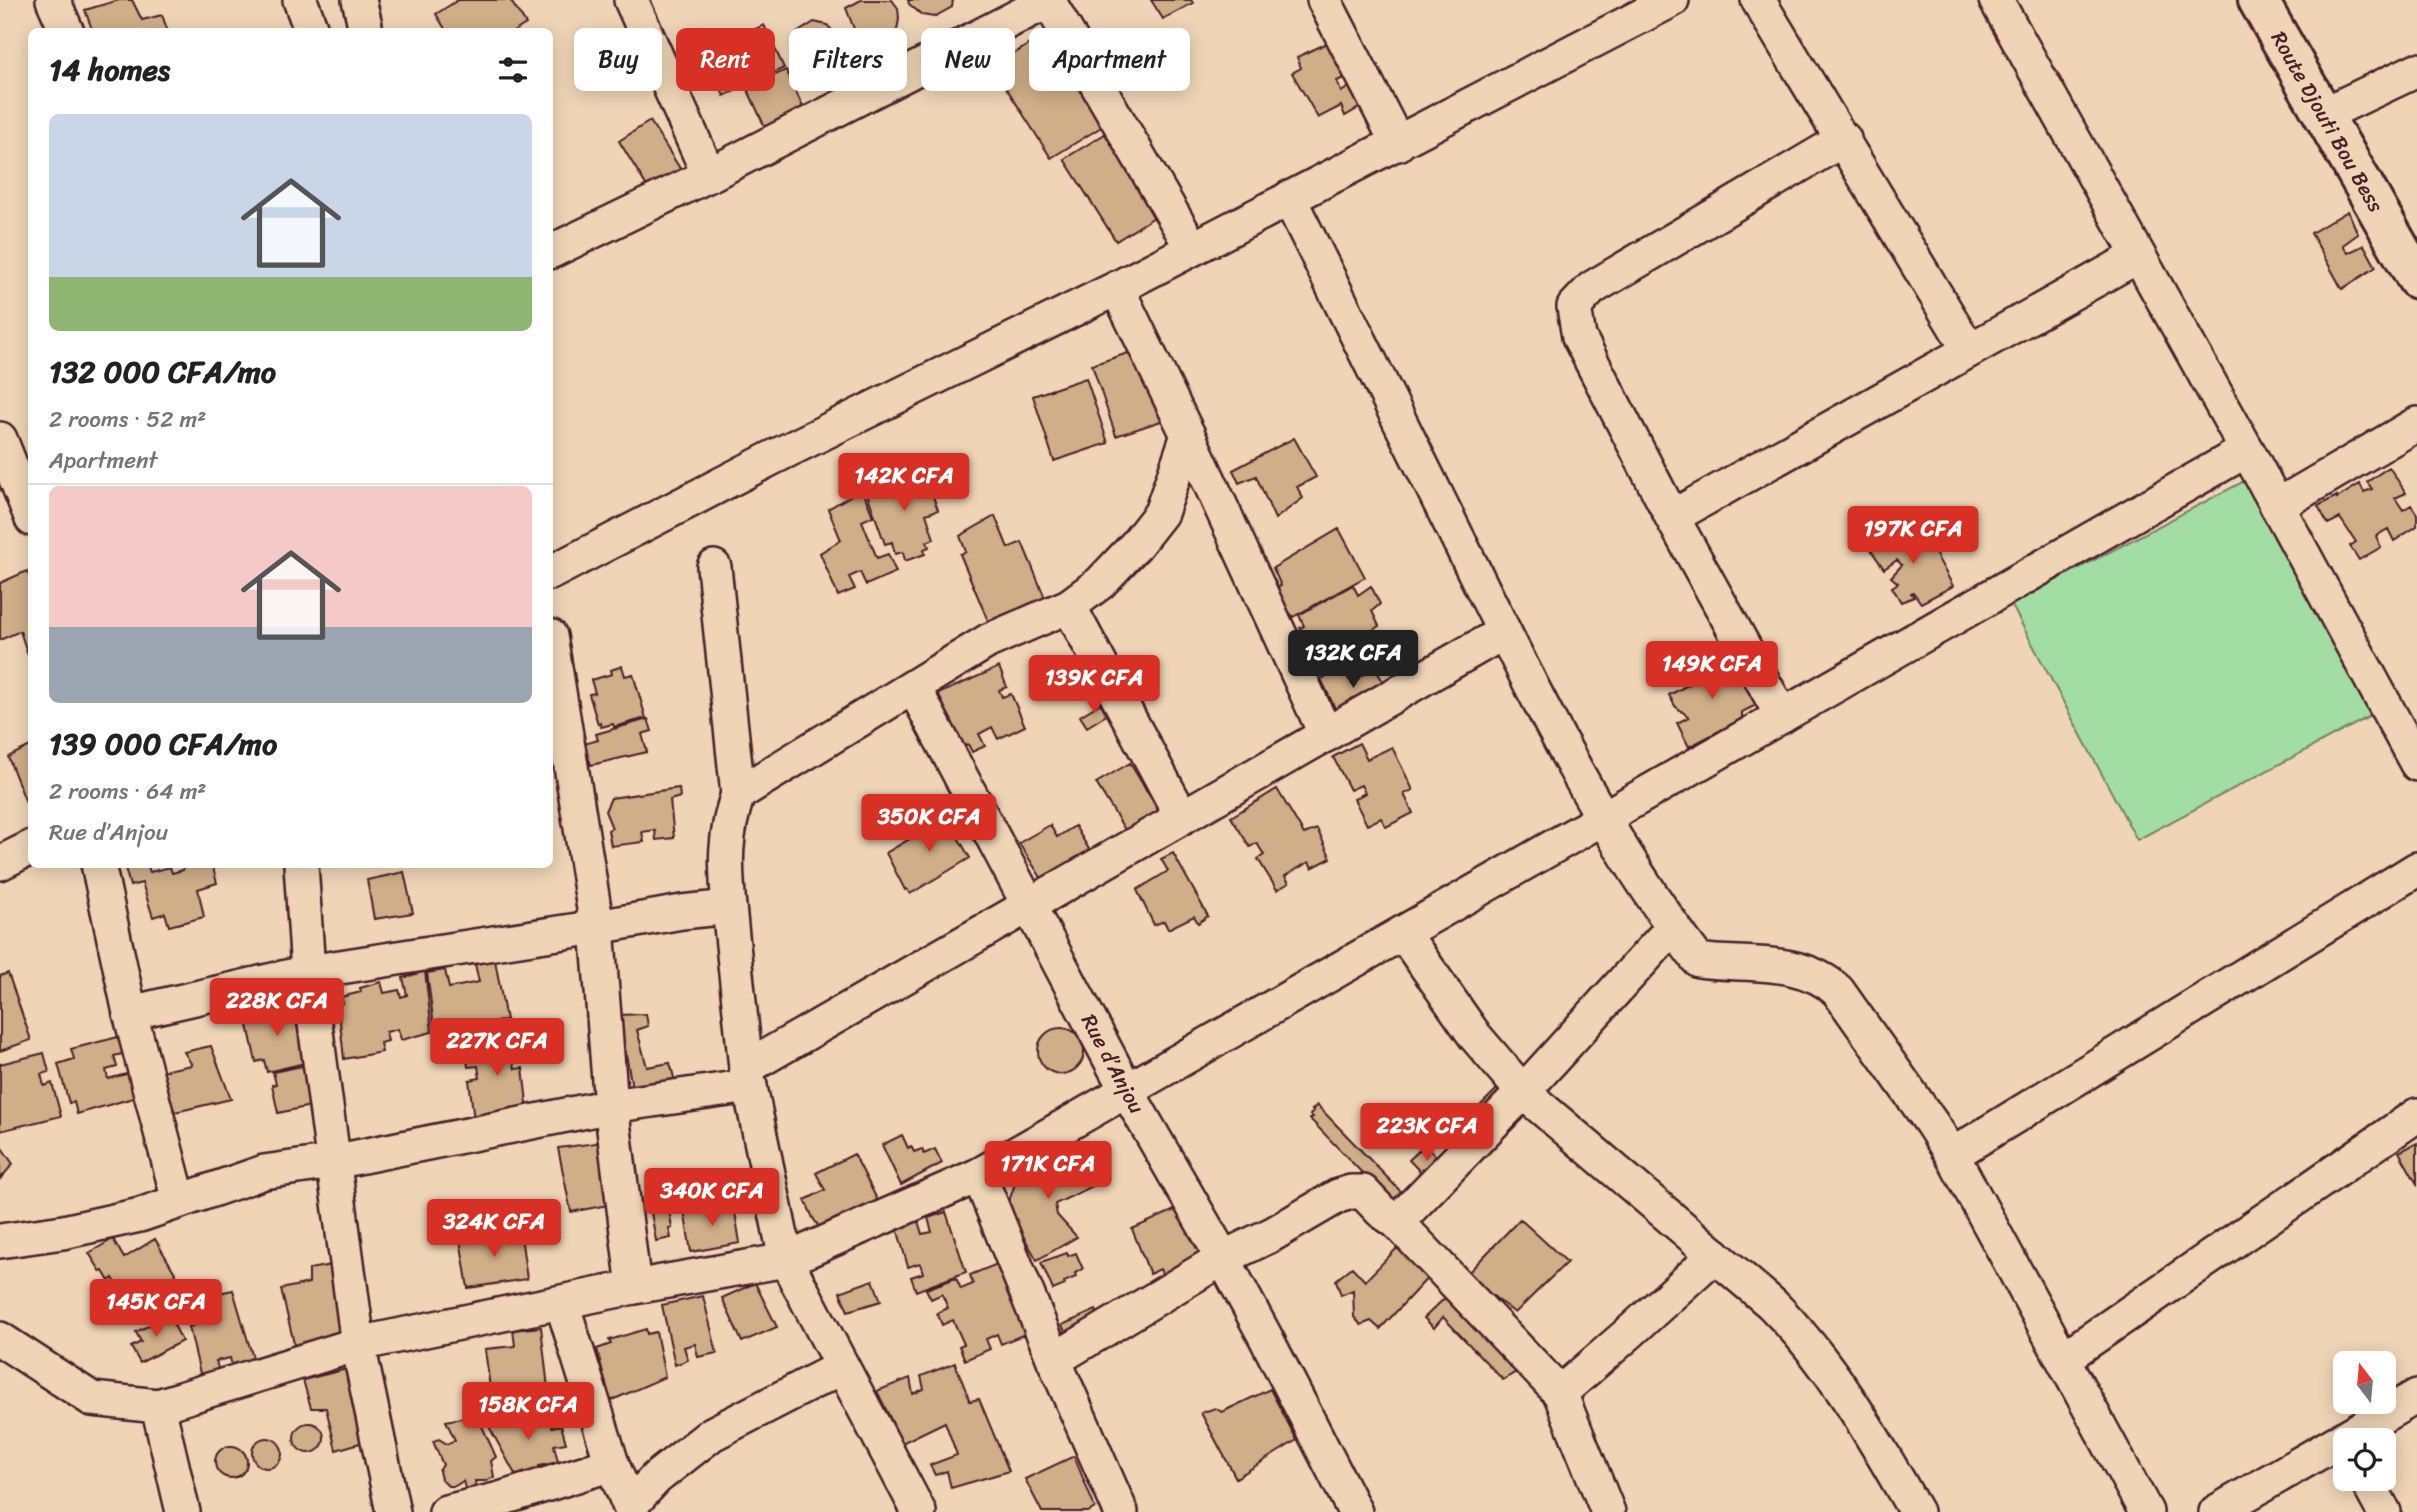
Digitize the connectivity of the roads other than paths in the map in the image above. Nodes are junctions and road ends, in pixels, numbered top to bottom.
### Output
1 (53, 0) edge
2 (300, 0) edge
3 (359, 0) edge
4 (631, 0) edge
5 (1048, 0) edge
6 (1324, 0) edge
7 (1672, 0) edge
8 (1758, 0) edge
9 (1996, 0) edge
10 (2258, 0) edge
11 (1623, 11) edge
12 (65, 28) edge
13 (310, 28) edge
14 (364, 28) edge
15 (2417, 70) edge
16 (2322, 115) junction
17 (1844, 139) junction
18 (1398, 144) junction
19 (709, 175) junction
20 (1289, 198) junction
21 (1192, 248) junction
22 (553, 251) edge
23 (2138, 256) junction
24 (2417, 279) edge
25 (1117, 288) junction
26 (1969, 350) junction
27 (2417, 424) edge
28 (1188, 435) junction
29 (13, 449) edge
30 (2247, 450) junction
31 (28, 504) edge
32 (2277, 506) junction
33 (1672, 517) junction
34 (714, 567) dead end
35 (553, 571) edge
36 (1069, 606) junction
37 (1504, 632) junction
38 (553, 655) edge
39 (914, 688) junction
40 (1782, 716) junction
41 (1326, 735) junction
42 (2417, 765) edge
43 (738, 794) junction
44 (1182, 817) junction
45 (1602, 819) junction
46 (28, 849) edge
47 (0, 863) edge
48 (99, 868) edge
49 (301, 868) edge
50 (2417, 869) edge
51 (1030, 905) junction
52 (729, 907) junction
53 (597, 927) junction
54 (1673, 927) junction
55 (1403, 933) junction
56 (308, 972) junction
57 (130, 1013) junction
58 (748, 1077) junction
59 (1127, 1091) junction
60 (1523, 1092) junction
61 (611, 1106) junction
62 (2417, 1115) edge
63 (1952, 1155) junction
64 (333, 1162) junction
65 (979, 1175) junction
66 (179, 1201) junction
67 (1397, 1222) junction
68 (0, 1241) edge
69 (1715, 1255) junction
70 (1223, 1258) junction
71 (786, 1260) junction
72 (634, 1287) junction
73 (562, 1303) junction
74 (0, 1339) edge
75 (358, 1344) junction
76 (2064, 1358) junction
77 (1054, 1360) junction
78 (842, 1367) junction
79 (1560, 1393) junction
80 (2417, 1396) edge
81 (158, 1406) junction
82 (2364, 1428) edge
83 (2333, 1446) edge
84 (612, 1464) junction
85 (2373, 1491) edge
86 (631, 1509) edge
87 (183, 1512) edge
88 (393, 1512) edge
89 (446, 1512) edge
90 (919, 1512) edge
91 (1121, 1512) edge
92 (1355, 1512) edge
93 (1608, 1512) edge
94 (1916, 1512) edge
95 (2146, 1512) edge
96 (2216, 1512) edge
97 (2384, 1512) edge

1 - 12 street
2 - 13 street
3 - 14 street
4 - 19 street
5 - 19 street
5 - 21 street
6 - 18 street
7 - 11 street
8 - 17 street
9 - 23 street
10 - 16 main road, Route Djouti Bou Bess
11 - 18 street
15 - 16 street
16 - 24 main road, Route Djouti Bou Bess
17 - 26 street
17 - 33 street
18 - 20 street
19 - 22 street
20 - 21 street
20 - 37 street
21 - 25 street
23 - 26 street
23 - 30 street
25 - 28 street
25 - 35 street
26 - 33 street
27 - 32 street
28 - 36 street
28 - 41 street
29 - 31 street
30 - 32 street
30 - 40 street
32 - 42 street
33 - 40 street
34 - 43 street
36 - 39 street
36 - 44 street
37 - 41 street
37 - 45 street
38 - 53 street
39 - 43 street
39 - 51 street, Rue d’Anjou
40 - 45 street
41 - 44 street
43 - 52 street
44 - 51 street
45 - 54 street
45 - 55 street
46 - 47 street
48 - 57 street
49 - 56 street
50 - 63 street
51 - 58 street
51 - 59 street, Rue d’Anjou
52 - 53 street
52 - 58 street
53 - 56 street
53 - 61 street
54 - 60 street
54 - 63 street
55 - 59 street
55 - 60 street
56 - 57 street
56 - 64 street
57 - 66 street
58 - 61 street
58 - 71 street
59 - 65 street
59 - 70 street, Rue d’Anjou
60 - 67 street
60 - 69 street
61 - 64 street
61 - 72 street
62 - 76 street
63 - 76 street
64 - 66 street
64 - 75 street
65 - 71 street
65 - 77 street
66 - 68 street
67 - 70 street
67 - 79 street
69 - 79 street
69 - 94 street
70 - 77 street
70 - 92 street, Rue d’Anjou
71 - 72 street
71 - 78 street
72 - 73 street
73 - 75 street
73 - 84 street
74 - 81 street
75 - 81 street
75 - 88 street
76 - 95 street
77 - 91 street
78 - 86 street
78 - 90 street
79 - 93 street
80 - 82 street
81 - 87 street
83 - 96 street
84 - 86 street
84 - 89 street
85 - 97 street

